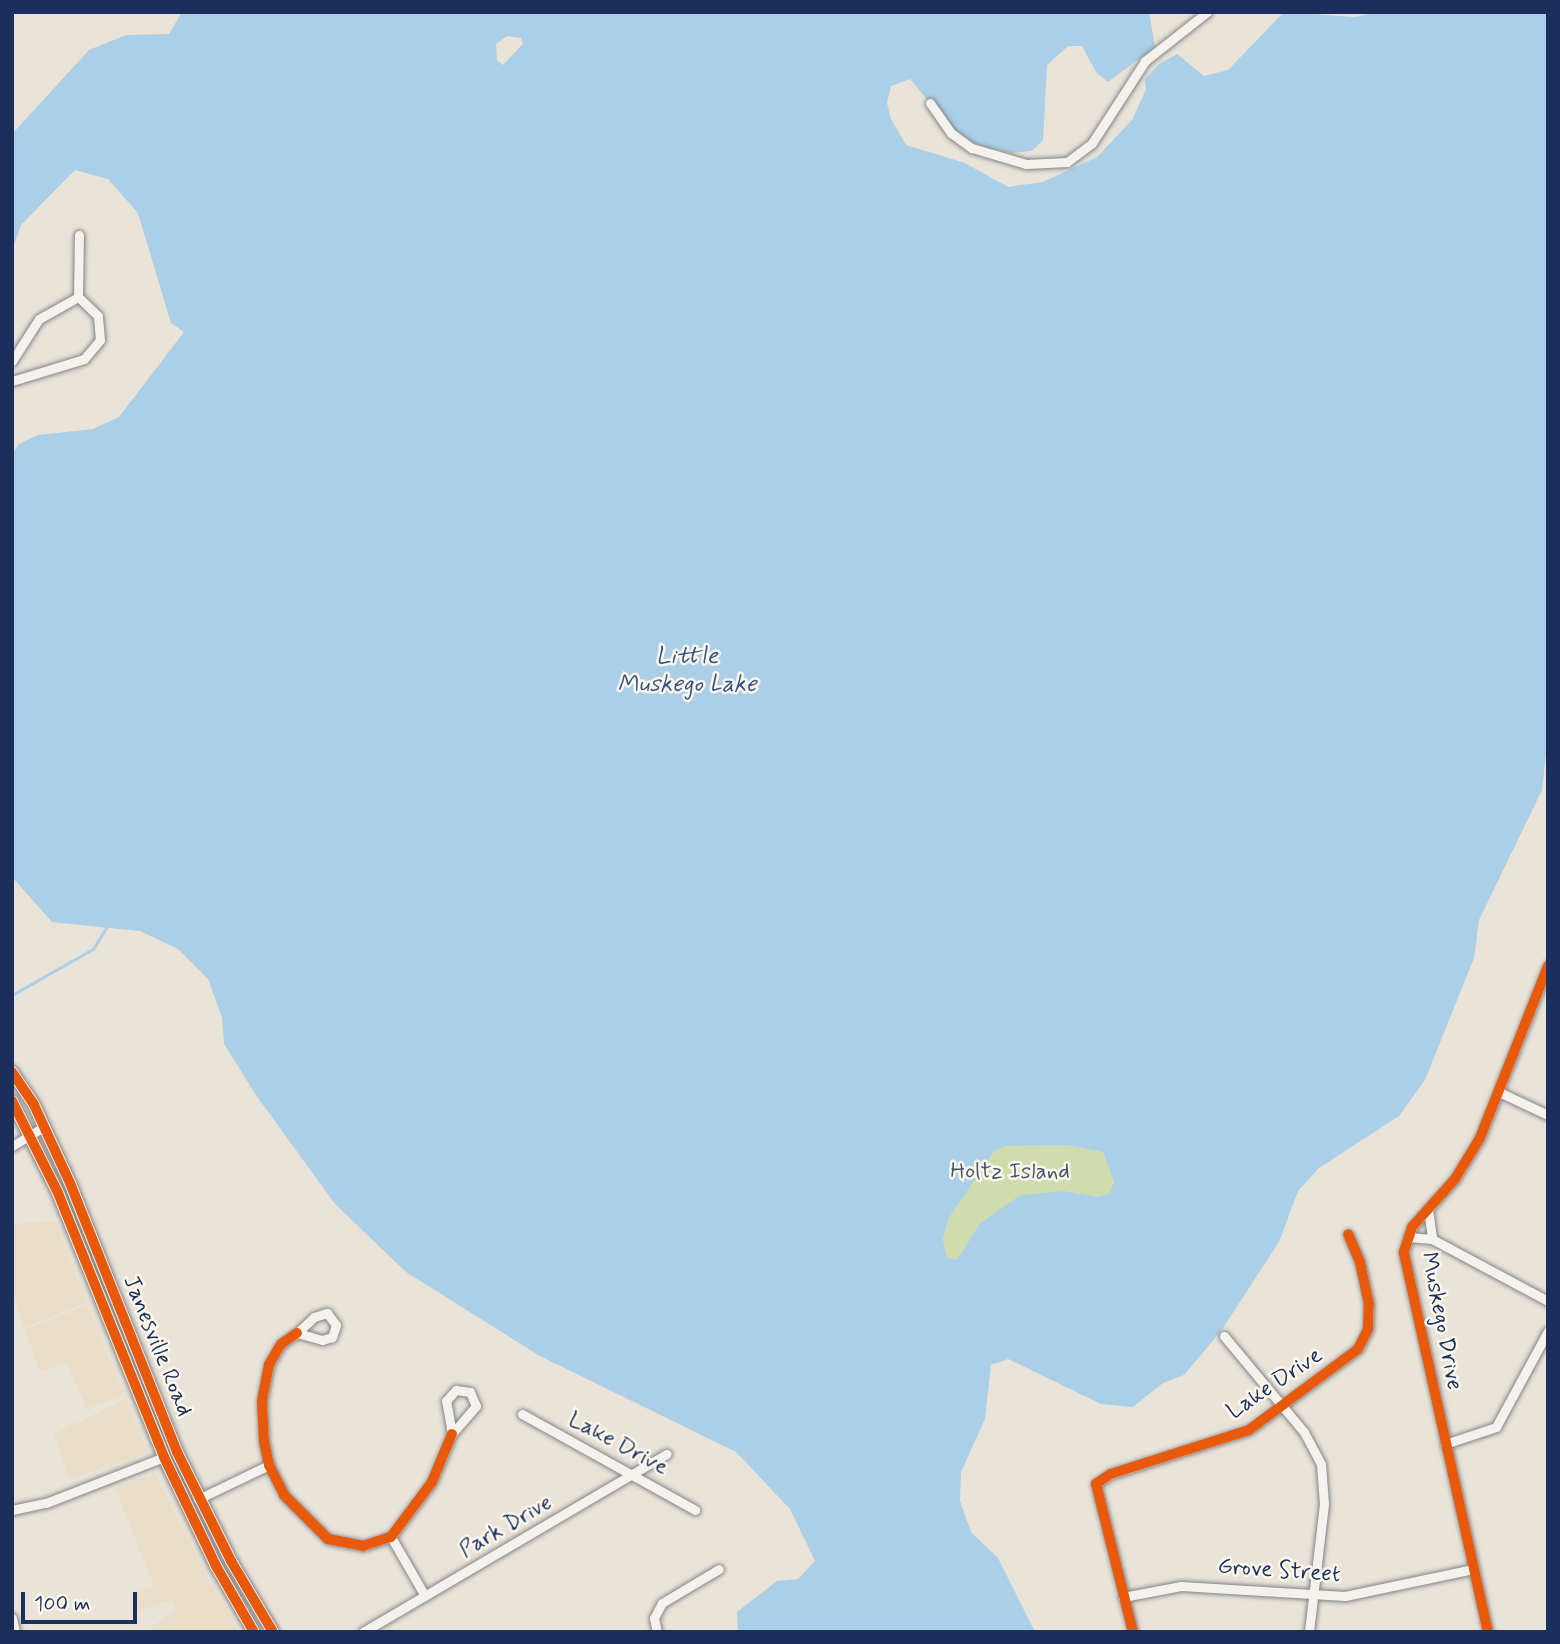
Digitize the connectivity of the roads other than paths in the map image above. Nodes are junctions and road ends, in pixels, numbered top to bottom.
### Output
1 (1207, 12) edge
2 (930, 103) dead end
3 (79, 235) dead end
4 (78, 297) junction
5 (12, 361) edge
6 (12, 381) edge
7 (1548, 967) edge
8 (12, 1072) edge
9 (1499, 1092) junction
10 (12, 1101) edge
11 (1548, 1115) edge
12 (45, 1126) junction
13 (31, 1136) junction
14 (12, 1146) edge
15 (1428, 1209) junction
16 (86, 1222) junction
17 (72, 1228) junction
18 (1348, 1234) dead end
19 (1408, 1237) junction
20 (1432, 1239) junction
21 (109, 1281) junction
22 (95, 1286) junction
23 (1548, 1301) edge
24 (1548, 1331) edge
25 (297, 1334) dead end
26 (1224, 1336) dead end
27 (134, 1346) junction
28 (121, 1351) junction
29 (1284, 1407) junction
30 (522, 1414) dead end
31 (168, 1431) junction
32 (452, 1434) junction
33 (1445, 1444) junction
34 (667, 1454) dead end
35 (164, 1457) junction
36 (269, 1465) junction
37 (630, 1473) junction
38 (172, 1475) junction
39 (197, 1495) junction
40 (12, 1510) edge
41 (695, 1510) dead end
42 (195, 1526) junction
43 (391, 1537) junction
44 (719, 1569) dead end
45 (1474, 1569) junction
46 (425, 1596) junction
47 (1313, 1596) junction
48 (1124, 1597) junction
49 (12, 1618) edge
50 (15, 1632) edge
51 (254, 1632) edge
52 (273, 1632) edge
53 (363, 1632) edge
54 (657, 1632) edge
55 (1133, 1632) edge
56 (1309, 1632) edge
57 (1488, 1632) edge

1 - 2 street
3 - 4 street
4 - 5 street
4 - 6 street
7 - 9 street, Muskego Drive
8 - 12 main road, Janesville Road
9 - 11 street
9 - 15 street, Muskego Drive
10 - 13 main road, Janesville Road
12 - 13 street
12 - 16 main road, Janesville Road
13 - 14 street
13 - 17 main road, Janesville Road
15 - 19 street, Muskego Drive
15 - 20 street
16 - 17 main road
16 - 21 main road, Janesville Road
17 - 22 main road, Janesville Road
18 - 29 street, Lake Drive
19 - 20 street
19 - 33 street, Muskego Drive
20 - 23 street
21 - 22 main road
21 - 27 main road, Janesville Road
22 - 28 main road, Janesville Road
24 - 33 street
25 - 36 street
26 - 29 street
27 - 28 main road
27 - 31 main road, Janesville Road
28 - 35 main road, Janesville Road
29 - 47 street
29 - 48 street, Lake Drive
30 - 37 street, Lake Drive
31 - 35 main road
31 - 39 main road, Janesville Road
32 - 32 street
32 - 43 street
33 - 45 street, Muskego Drive
34 - 37 street, Park Drive
35 - 38 main road, Janesville Road
35 - 39 main road
35 - 40 street
36 - 39 street
36 - 43 street
37 - 41 street, Lake Drive
37 - 46 street, Park Drive
38 - 39 main road
38 - 42 main road, Janesville Road
39 - 42 main road
39 - 52 main road, Janesville Road
42 - 51 main road, Janesville Road
43 - 46 street
44 - 54 street
45 - 47 street, Grove Street
45 - 57 street, Muskego Drive
46 - 53 street, Park Drive
47 - 48 street, Grove Street
47 - 56 street
48 - 55 street
49 - 50 street

